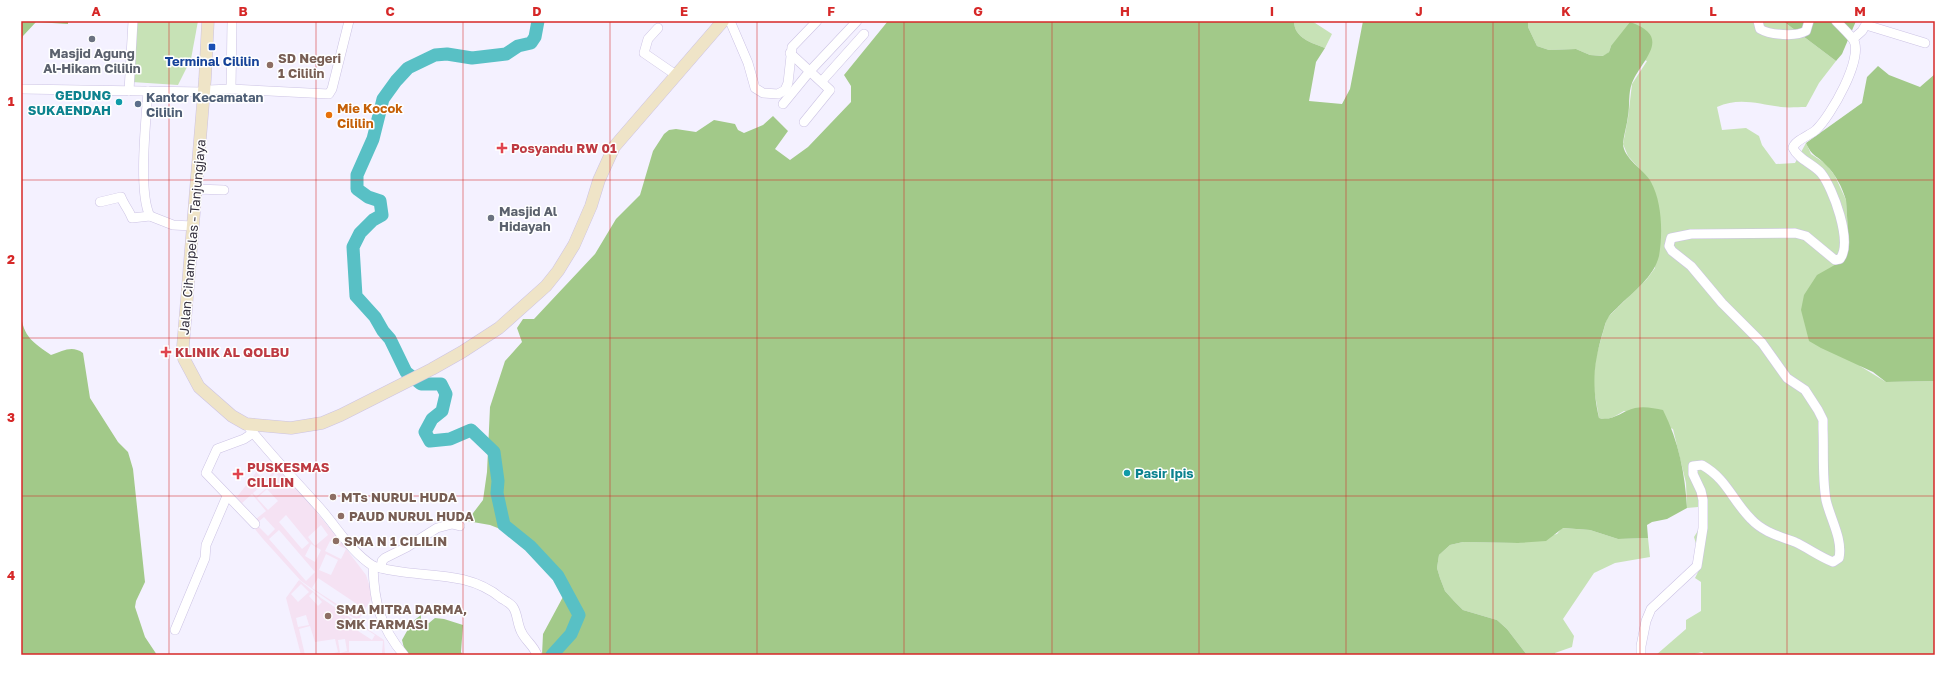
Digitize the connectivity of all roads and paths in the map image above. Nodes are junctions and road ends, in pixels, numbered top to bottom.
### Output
1 (133, 21) edge
2 (208, 21) edge
3 (232, 21) edge
4 (349, 21) edge
5 (723, 21) edge
6 (730, 21) edge
7 (817, 21) edge
8 (857, 21) edge
9 (1758, 21) edge
10 (1809, 21) edge
11 (1836, 21) edge
12 (1867, 23) edge
13 (658, 28) dead end
14 (864, 34) dead end
15 (1853, 39) junction
16 (1925, 43) dead end
17 (790, 53) junction
18 (810, 72) junction
19 (676, 75) junction
20 (822, 81) junction
21 (21, 89) edge
22 (231, 89) junction
23 (129, 91) junction
24 (148, 91) junction
25 (204, 92) junction
26 (783, 104) dead end
27 (804, 122) dead end
28 (196, 189) junction
29 (224, 190) dead end
30 (100, 202) dead end
31 (150, 216) junction
32 (192, 226) junction
33 (249, 428) junction
34 (227, 496) junction
35 (255, 524) dead end
36 (460, 526) dead end
37 (377, 567) junction
38 (175, 630) dead end
39 (404, 655) edge
40 (537, 655) edge
41 (1641, 655) edge

1 - 23 street
2 - 25 main road, Jalan Cihampelas - Tanjungjaya
3 - 22 street
4 - 22 street
5 - 19 main road, Jalan Cihampelas - Tanjungjaya
6 - 17 street
7 - 17 street
8 - 18 street
9 - 10 street
11 - 15 street
12 - 15 street
12 - 16 street
13 - 19 street
14 - 20 street
15 - 41 street
17 - 18 street
18 - 20 street
18 - 26 street
19 - 33 main road, Jalan Cihampelas - Tanjungjaya
20 - 27 street
21 - 23 street
22 - 25 street
23 - 24 street
24 - 25 street
24 - 31 street
25 - 28 main road, Jalan Cihampelas - Tanjungjaya
28 - 29 street
28 - 32 main road, Jalan Cihampelas - Tanjungjaya
30 - 31 street
31 - 32 street
32 - 33 main road, Jalan Cihampelas - Tanjungjaya
33 - 34 street
33 - 37 street
34 - 35 street
34 - 38 street
36 - 37 street
37 - 39 street
37 - 40 street

